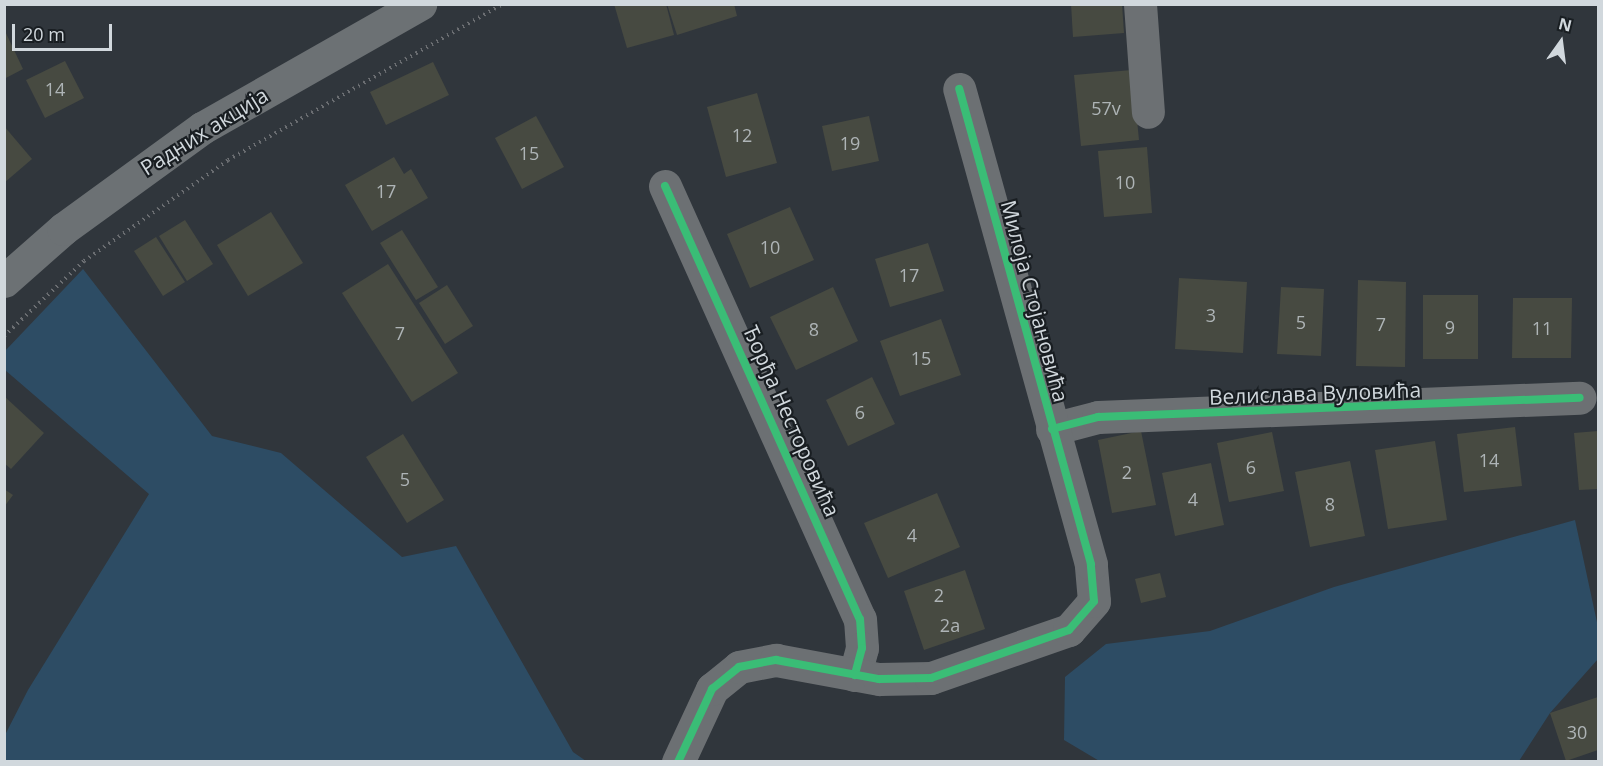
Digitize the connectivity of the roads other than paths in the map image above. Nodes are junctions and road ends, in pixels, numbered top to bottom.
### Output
1 (420, 4) edge
2 (1140, 4) edge
3 (959, 89) dead end
4 (1148, 112) dead end
5 (665, 186) dead end
6 (4, 281) edge
7 (1580, 398) dead end
8 (1052, 429) junction
9 (855, 675) junction
10 (678, 762) edge

1 - 6 main road, Радних акција
2 - 4 street
3 - 8 street, Милоја Стојановића
5 - 9 street, Ђорђа Несторовића
7 - 8 street, Велислава Вуловића
8 - 9 street, Милоја Стојановића
9 - 10 street, Милоја Стојановића

